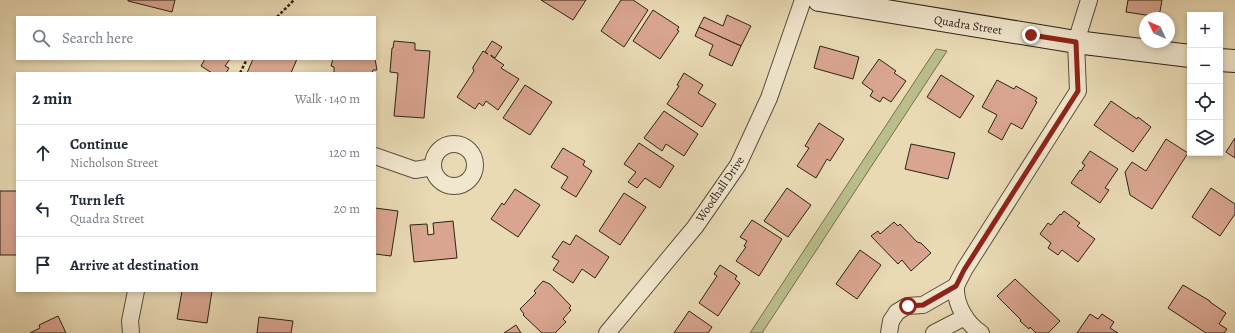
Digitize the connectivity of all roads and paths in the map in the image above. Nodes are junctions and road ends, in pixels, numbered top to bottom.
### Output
1 (294, 0) edge
2 (803, 0) edge
3 (819, 0) edge
4 (1088, 0) edge
5 (279, 16) edge
6 (1076, 42) junction
7 (1187, 56) edge
8 (246, 60) edge
9 (1223, 60) edge
10 (1235, 61) edge
11 (240, 72) edge
12 (376, 156) edge
13 (433, 167) dead end
14 (956, 286) junction
15 (136, 292) edge
16 (965, 317) junction
17 (131, 333) edge
18 (607, 333) edge
19 (889, 333) edge
20 (934, 333) edge
21 (981, 333) edge

1 - 5 path
2 - 18 street, Woodhall Drive
3 - 6 main road, Quadra Street
4 - 6 street
6 - 7 main road, Quadra Street
6 - 14 street
8 - 11 path
9 - 10 main road
12 - 13 street
14 - 16 street
14 - 19 street
15 - 17 street
16 - 20 street
16 - 21 street

